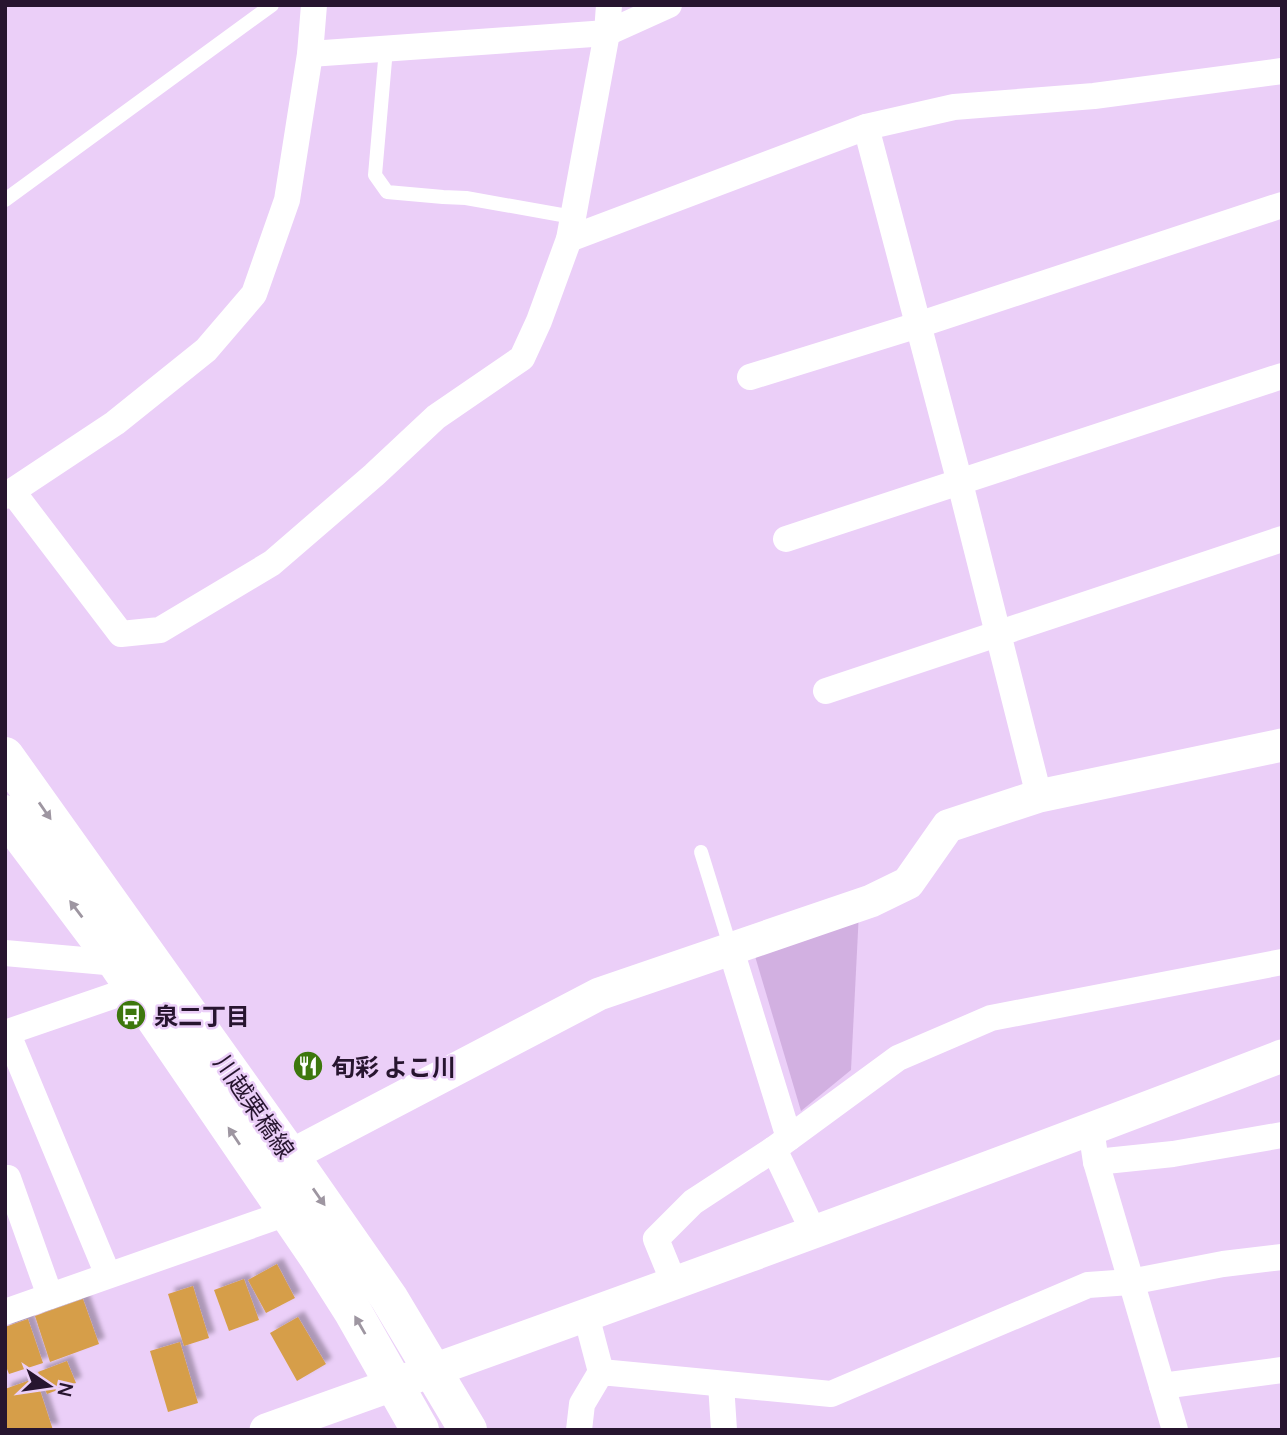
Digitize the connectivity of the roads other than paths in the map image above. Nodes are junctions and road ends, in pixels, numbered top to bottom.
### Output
1 (272, 5) edge
2 (314, 5) edge
3 (609, 5) edge
4 (669, 5) edge
5 (607, 33) junction
6 (386, 49) junction
7 (310, 54) junction
8 (1282, 71) edge
9 (866, 127) junction
10 (5, 200) edge
11 (1282, 205) edge
12 (571, 228) junction
13 (918, 325) junction
14 (1282, 376) edge
15 (750, 377) dead end
16 (960, 483) junction
17 (9, 494) edge
18 (786, 539) dead end
19 (1282, 539) edge
20 (998, 635) junction
21 (825, 691) dead end
22 (1282, 745) edge
23 (5, 756) edge
24 (1039, 796) junction
25 (5, 814) edge
26 (701, 852) dead end
27 (731, 950) junction
28 (5, 953) edge
29 (1282, 962) edge
30 (125, 976) junction
31 (6, 1033) edge
32 (1282, 1056) edge
33 (1282, 1135) edge
34 (782, 1144) junction
35 (1093, 1145) junction
36 (290, 1156) junction
37 (8, 1178) dead end
38 (287, 1213) junction
39 (813, 1231) junction
40 (1282, 1257) edge
41 (108, 1275) junction
42 (1130, 1282) junction
43 (674, 1283) junction
44 (50, 1296) junction
45 (5, 1312) edge
46 (586, 1315) junction
47 (434, 1370) junction
48 (1282, 1370) edge
49 (601, 1372) junction
50 (394, 1384) junction
51 (721, 1384) junction
52 (1162, 1385) junction
53 (266, 1430) edge
54 (421, 1430) edge
55 (468, 1430) edge
56 (579, 1430) edge
57 (724, 1430) edge
58 (1175, 1430) edge

1 - 10 lane
2 - 7 street
3 - 5 street
4 - 5 street
5 - 6 street
5 - 12 street
6 - 7 street
6 - 12 lane
7 - 17 street
8 - 9 street
9 - 12 street
9 - 13 street
11 - 13 street
12 - 17 street
13 - 15 street
13 - 16 street
14 - 16 street
16 - 18 street
16 - 20 street
19 - 20 street
20 - 21 street
20 - 24 street
22 - 24 street
23 -> 36 main road, 川越栗橋線
24 - 27 street
30 -> 25 main road, 川越栗橋線
26 - 27 lane
27 - 34 street
27 - 36 street
28 - 30 street
29 - 34 street
30 - 31 street
38 -> 30 main road, 川越栗橋線
31 - 41 street
32 - 35 street
33 - 35 street
34 - 39 street
34 - 43 street
35 - 39 street
35 - 42 street
36 -> 47 main road, 川越栗橋線
37 - 44 street
38 - 41 street
50 -> 38 main road, 川越栗橋線
39 - 43 street
40 - 42 street
41 - 44 street
42 - 51 street
42 - 52 street
43 - 46 street
44 - 45 street
46 - 47 street
46 - 49 street
47 - 50 street
47 - 55 main road, 川越栗橋線
48 - 52 street
49 - 51 street
49 - 56 street
50 - 53 street
50 - 54 main road, 川越栗橋線
51 - 57 street
52 - 58 street

